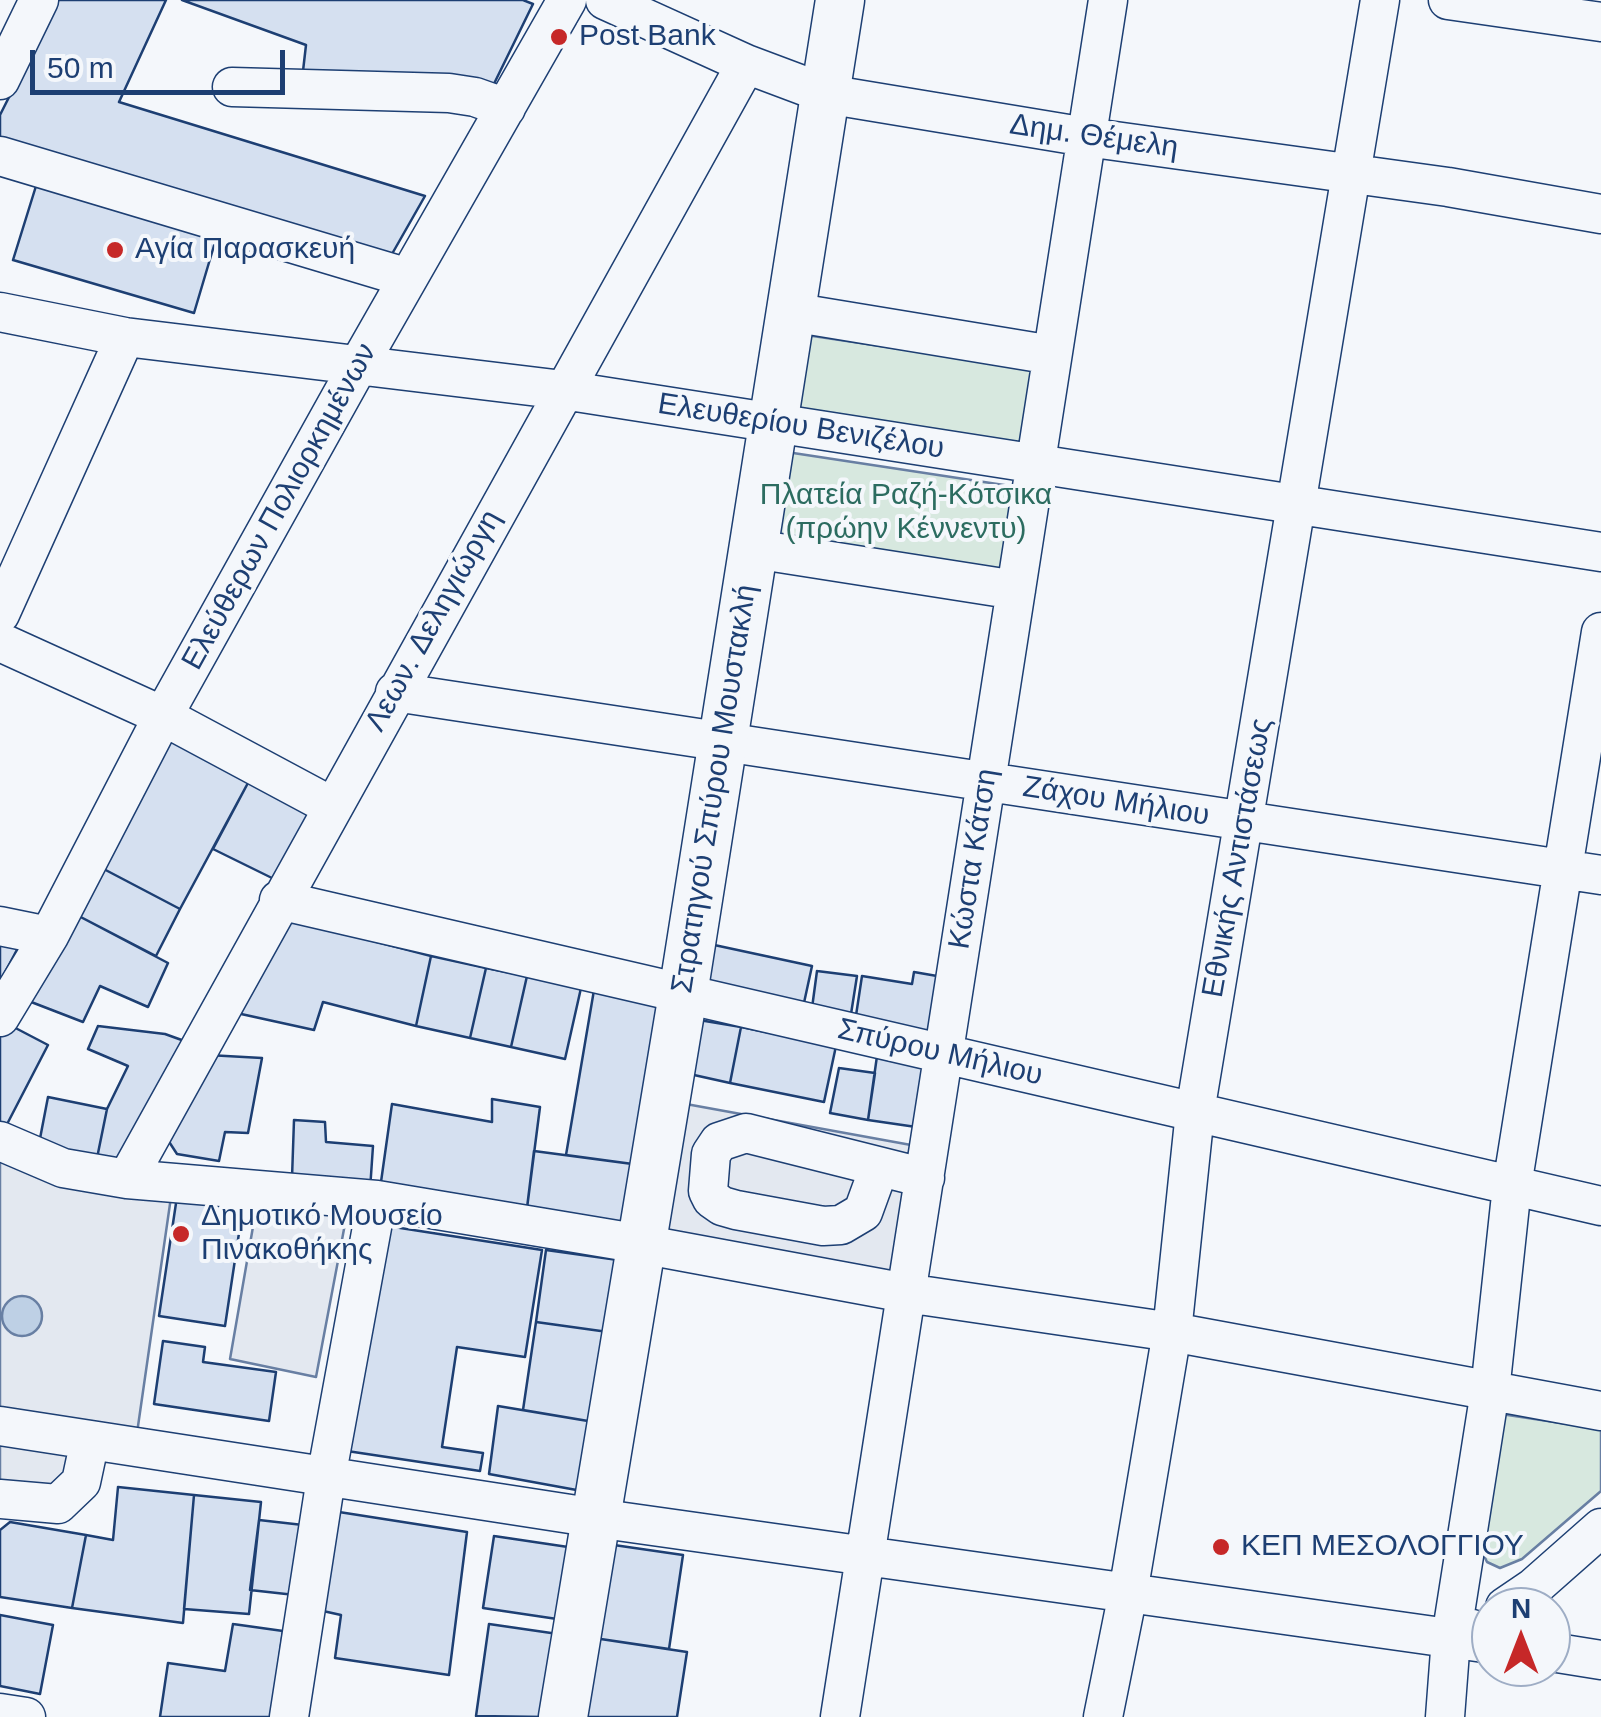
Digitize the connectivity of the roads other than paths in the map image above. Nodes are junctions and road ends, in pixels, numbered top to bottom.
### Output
1 (38, 0) edge
2 (567, 0) edge
3 (604, 0) edge
4 (840, 0) edge
5 (1108, 0) edge
6 (1380, 0) edge
7 (1448, 0) edge
8 (1601, 22) edge
9 (746, 64) junction
10 (0, 80) edge
11 (232, 87) dead end
12 (826, 94) junction
13 (506, 108) junction
14 (1086, 137) junction
15 (0, 156) edge
16 (1352, 172) junction
17 (1601, 214) edge
18 (408, 278) junction
19 (0, 312) edge
20 (791, 312) junction
21 (125, 337) junction
22 (1052, 355) junction
23 (358, 366) junction
24 (562, 390) junction
25 (774, 422) junction
26 (1036, 464) junction
27 (1296, 505) junction
28 (754, 549) junction
29 (1601, 552) edge
30 (1016, 590) junction
31 (0, 614) edge
32 (1601, 632) edge
33 (0, 642) edge
34 (395, 692) junction
35 (163, 716) junction
36 (722, 742) junction
37 (986, 782) junction
38 (332, 806) junction
39 (1244, 821) junction
40 (1562, 869) junction
41 (1601, 875) edge
42 (279, 900) junction
43 (0, 926) edge
44 (49, 936) junction
45 (683, 994) junction
46 (0, 1017) edge
47 (942, 1054) junction
48 (1195, 1112) junction
49 (0, 1140) edge
50 (879, 1168) dead end
51 (925, 1178) junction
52 (126, 1179) junction
53 (1512, 1186) junction
54 (377, 1200) junction
55 (1601, 1206) edge
56 (641, 1244) junction
57 (906, 1293) junction
58 (1172, 1332) junction
59 (1490, 1390) junction
60 (1601, 1410) edge
61 (0, 1426) edge
62 (90, 1440) junction
63 (326, 1478) junction
64 (0, 1499) edge
65 (596, 1518) junction
66 (1601, 1528) edge
67 (865, 1556) junction
68 (1535, 1587) edge
69 (1128, 1593) junction
70 (1471, 1628) edge
71 (1451, 1638) junction
72 (1471, 1641) edge
73 (1571, 1655) edge
74 (1601, 1660) edge
75 (0, 1712) edge
76 (26, 1717) edge
77 (289, 1717) edge
78 (563, 1717) edge
79 (840, 1717) edge
80 (1102, 1717) edge
81 (1445, 1717) edge

1 - 10 street
2 - 13 street, Ελεύθερων Πολιορκημένων
3 - 9 street, Δημ. Θέμελη
4 - 12 main road, Στρατηγού Σπύρου Μουστακλή
5 - 14 street, Κώστα Κάτση
6 - 16 street, Εθνικής Αντιστάσεως
7 - 8 street
9 - 12 street, Δημ. Θέμελη
9 - 24 street, Λεων. Δεληγιώργη
11 - 13 street
12 - 14 street, Δημ. Θέμελη
12 - 20 main road, Στρατηγού Σπύρου Μουστακλή
13 - 18 street, Ελεύθερων Πολιορκημένων
14 - 16 street, Δημ. Θέμελη
14 - 22 street, Κώστα Κάτση
15 - 18 street
16 - 17 street, Δημ. Θέμελη
16 - 27 street, Εθνικής Αντιστάσεως
18 - 23 street, Ελεύθερων Πολιορκημένων
19 - 21 street, Ελευθερίου Βενιζέλου
20 - 22 street
20 - 25 main road, Στρατηγού Σπύρου Μουστακλή
21 - 23 street, Ελευθερίου Βενιζέλου
21 - 31 street
22 - 26 street, Κώστα Κάτση
23 - 24 street, Ελευθερίου Βενιζέλου
23 - 35 street, Ελεύθερων Πολιορκημένων
24 - 25 street, Ελευθερίου Βενιζέλου
24 - 34 street, Λεων. Δεληγιώργη
25 - 26 street, Ελευθερίου Βενιζέλου
25 - 28 main road, Στρατηγού Σπύρου Μουστακλή
26 - 27 street, Ελευθερίου Βενιζέλου
26 - 30 street, Κώστα Κάτση
27 - 29 street, Ελευθερίου Βενιζέλου
27 - 39 street, Εθνικής Αντιστάσεως
28 - 30 street
28 - 36 main road, Στρατηγού Σπύρου Μουστακλή
30 - 37 street, Κώστα Κάτση
32 - 40 street
33 - 35 street
34 - 36 street, Ζάχου Μήλιου
34 - 38 street, Λεων. Δεληγιώργη
35 - 38 street
35 - 44 street, Ελεύθερων Πολιορκημένων
36 - 37 street, Ζάχου Μήλιου
36 - 45 main road, Στρατηγού Σπύρου Μουστακλή
37 - 39 street, Ζάχου Μήλιου
37 - 47 street, Κώστα Κάτση
38 - 42 street, Λεων. Δεληγιώργη
39 - 40 street, Ζάχου Μήλιου
39 - 48 street, Εθνικής Αντιστάσεως
40 - 41 street, Ζάχου Μήλιου
40 - 53 street
42 - 45 street, Σπύρου Μήλιου
42 - 52 street, Λεων. Δεληγιώργη
43 - 44 street
44 - 46 street, Ελεύθερων Πολιορκημένων
45 - 47 street, Σπύρου Μήλιου
45 - 56 main road, Στρατηγού Σπύρου Μουστακλή
47 - 48 street, Σπύρου Μήλιου
47 - 51 street, Κώστα Κάτση
48 - 53 street, Σπύρου Μήλιου
48 - 58 street, Εθνικής Αντιστάσεως
49 - 52 street
50 - 51 street
51 - 57 street, Κώστα Κάτση
52 - 54 street
53 - 55 street, Σπύρου Μήλιου
53 - 59 street
54 - 56 street
54 - 63 street
56 - 57 street
56 - 65 main road, Στρατηγού Σπύρου Μουστακλή
57 - 58 street
57 - 67 street, Κώστα Κάτση
58 - 59 street
58 - 69 street, Εθνικής Αντιστάσεως
59 - 60 street
59 - 71 street
61 - 62 street
62 - 63 street
62 - 64 street
63 - 65 street
63 - 77 street
65 - 67 street
65 - 78 main road, Στρατηγού Σπύρου Μουστακλή
66 - 68 street
67 - 69 street
67 - 79 street, Κώστα Κάτση
69 - 71 street
69 - 80 street, Εθνικής Αντιστάσεως
70 - 71 street
71 - 72 street
71 - 81 street
73 - 74 street
75 - 76 street

